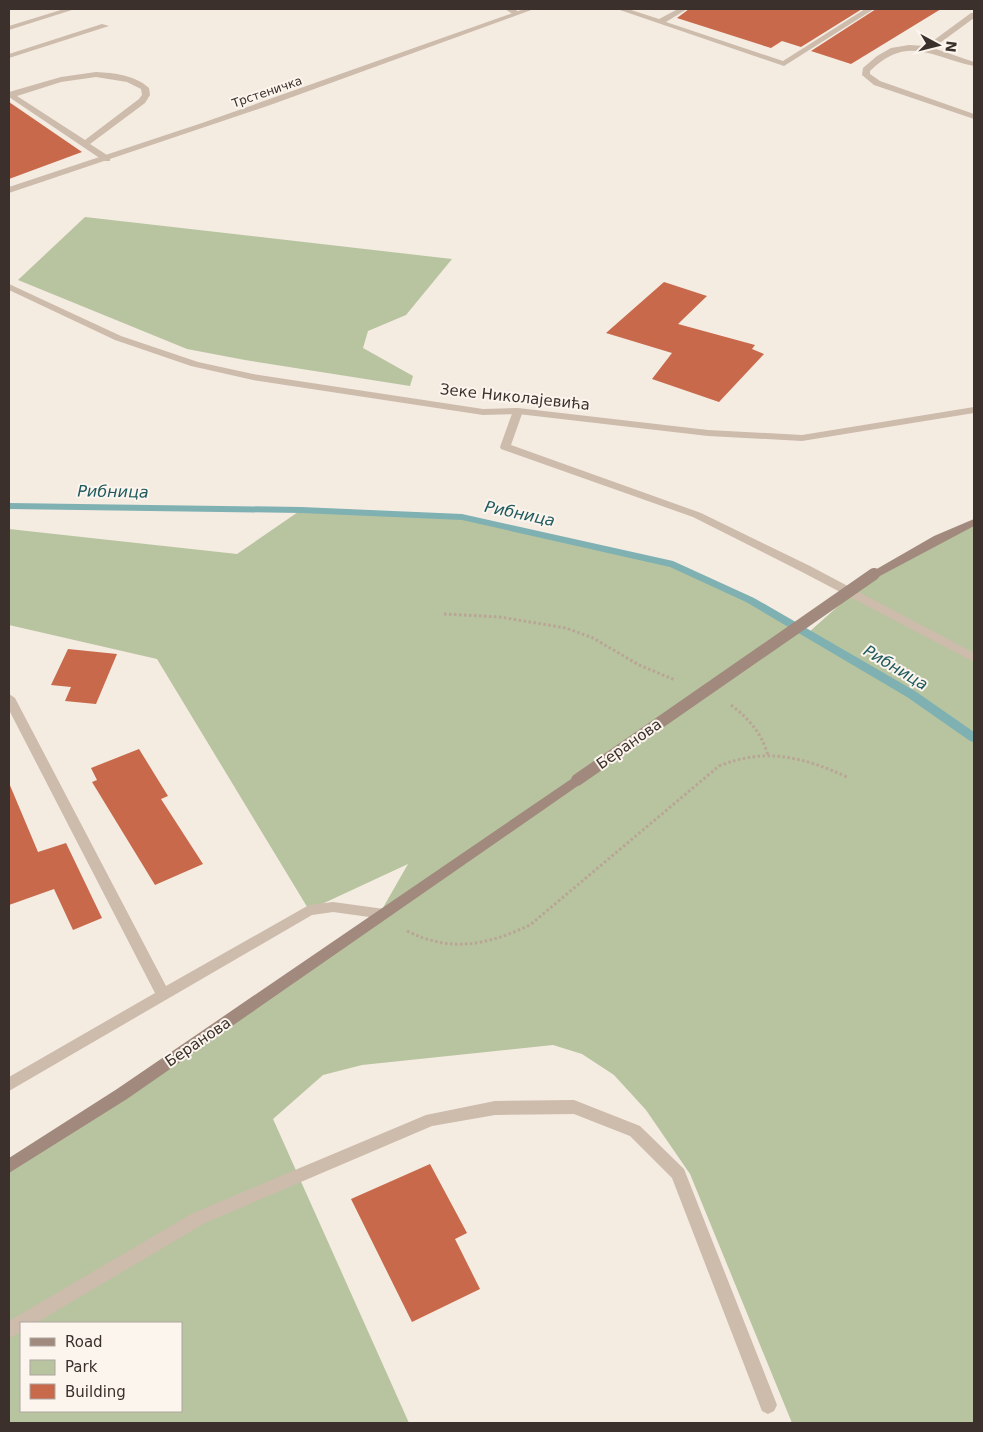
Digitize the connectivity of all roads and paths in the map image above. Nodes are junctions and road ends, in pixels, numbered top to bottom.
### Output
1 (71, 9) edge
2 (509, 9) edge
3 (530, 9) edge
4 (622, 9) edge
5 (683, 9) edge
6 (870, 9) edge
7 (58, 10) edge
8 (518, 13) junction
9 (974, 16) edge
10 (660, 22) junction
11 (105, 26) dead end
12 (9, 28) edge
13 (927, 49) junction
14 (9, 56) edge
15 (974, 64) edge
16 (10, 94) edge
17 (974, 117) edge
18 (85, 144) junction
19 (107, 159) junction
20 (9, 190) edge
21 (9, 287) edge
22 (974, 410) edge
23 (518, 411) junction
24 (974, 522) edge
25 (444, 614) dead end
26 (974, 658) edge
27 (679, 682) dead end
28 (9, 698) edge
29 (729, 704) dead end
30 (768, 755) junction
31 (847, 777) dead end
32 (384, 914) junction
33 (163, 995) junction
34 (9, 1085) edge
35 (9, 1166) edge
36 (23, 1322) edge
37 (20, 1324) edge
38 (9, 1330) edge
39 (768, 1405) dead end

1 - 7 street
2 - 8 street
3 - 8 street, Трстеничка
4 - 10 street
5 - 10 street
6 - 10 street
7 - 12 street
8 - 19 street, Трстеничка
9 - 13 street
11 - 14 street
13 - 15 street
13 - 17 street
16 - 18 street
16 - 18 street
18 - 19 street
19 - 20 street, Трстеничка
21 - 23 street, Зеке Николајевића
22 - 23 street, Зеке Николајевића
23 - 26 street
24 - 32 main road, Беранова, bridge
25 - 27 path
28 - 33 street
29 - 30 path
30 - 31 path
30 - 32 path
32 - 33 street
32 - 35 main road, Беранова
33 - 34 street
36 - 39 street
37 - 38 street

